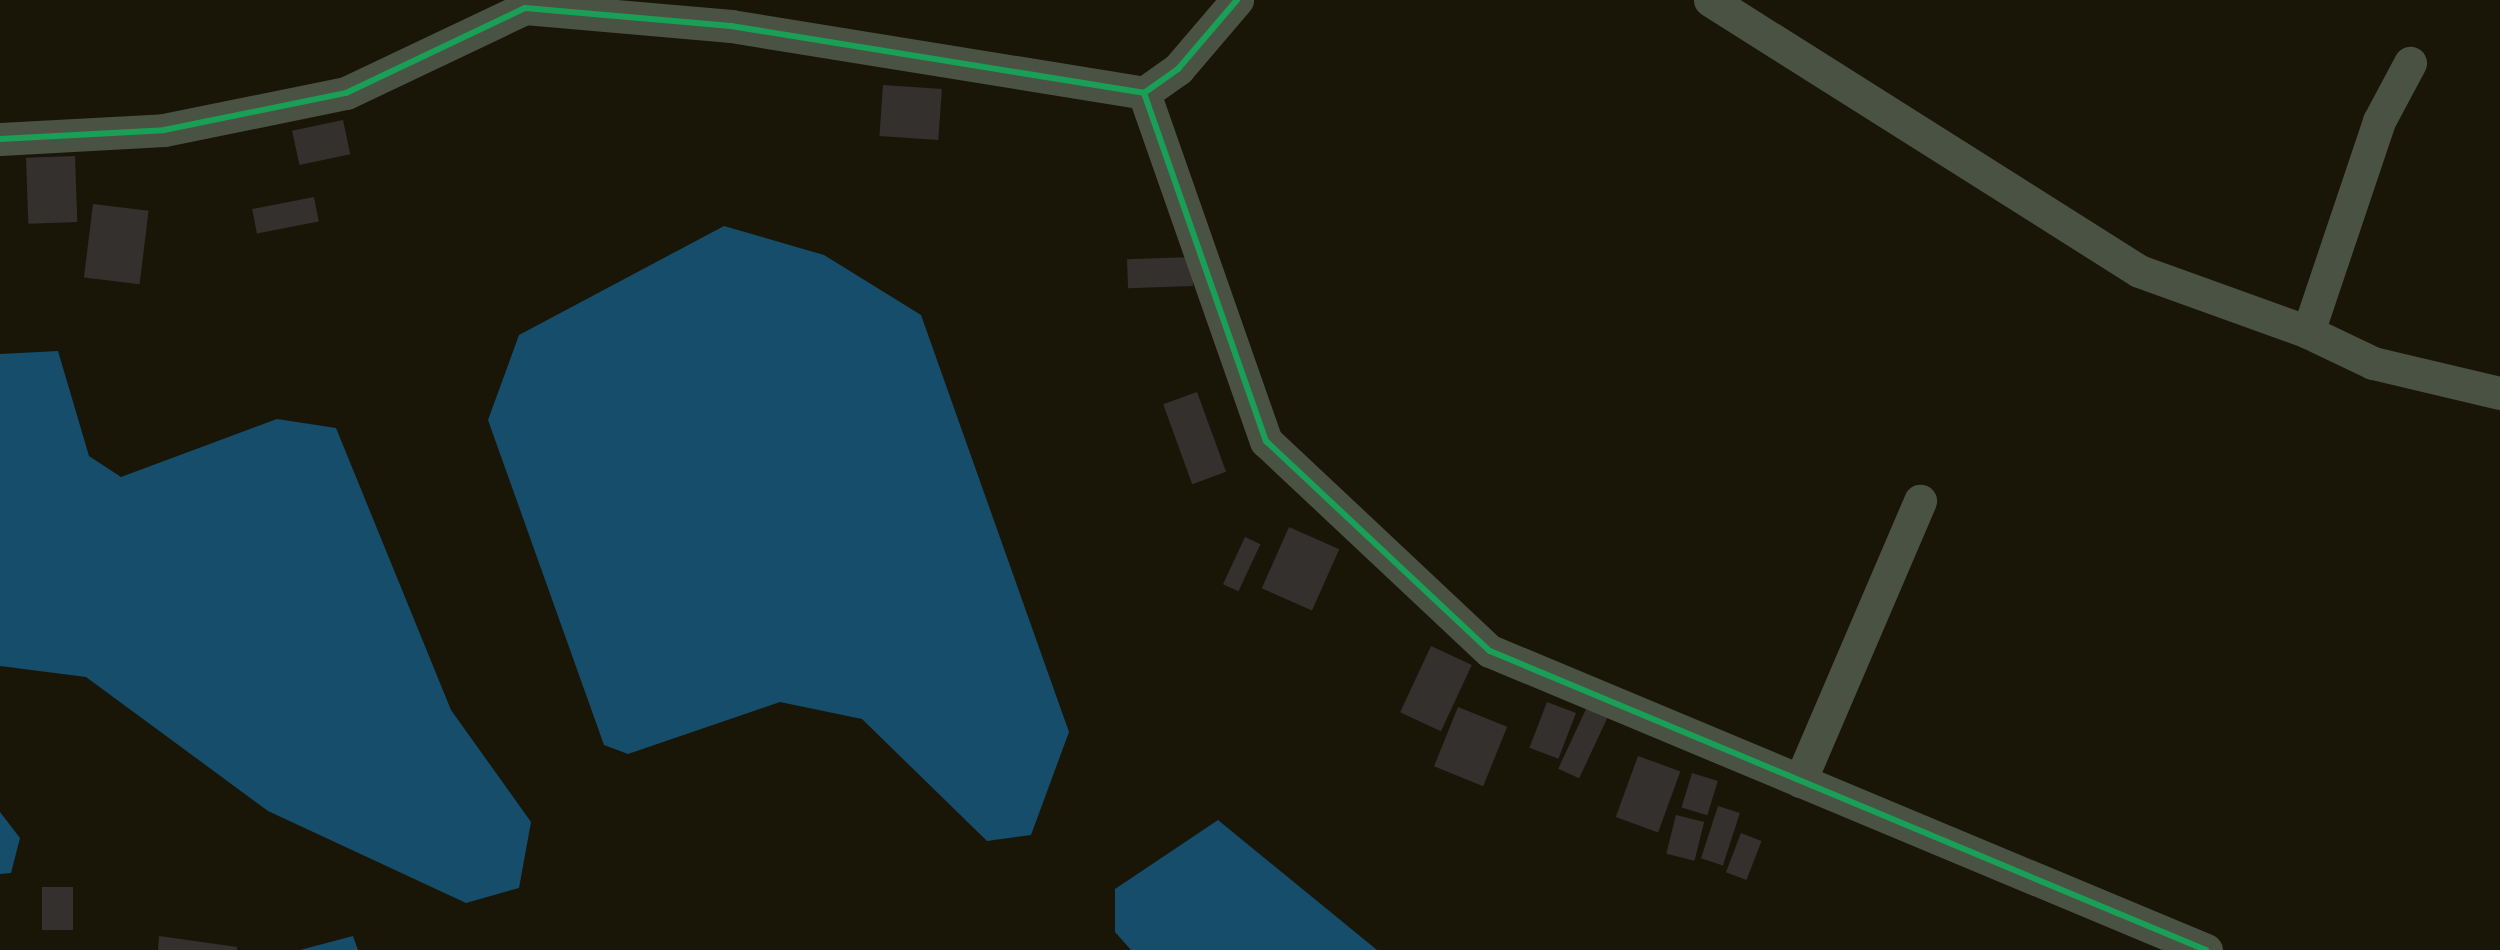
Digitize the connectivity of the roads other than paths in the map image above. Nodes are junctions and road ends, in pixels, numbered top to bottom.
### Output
1 (1237, 0) edge
2 (518, 4) edge
3 (1730, 4) edge
4 (2410, 63) dead end
5 (1144, 93) junction
6 (0, 139) edge
7 (2308, 332) junction
8 (2500, 393) edge
9 (1920, 501) dead end
10 (1800, 781) junction
11 (2206, 950) edge

1 - 5 street
2 - 5 street
2 - 6 street
3 - 7 street
4 - 7 street
5 - 10 street
7 - 8 street
9 - 10 street
10 - 11 street

